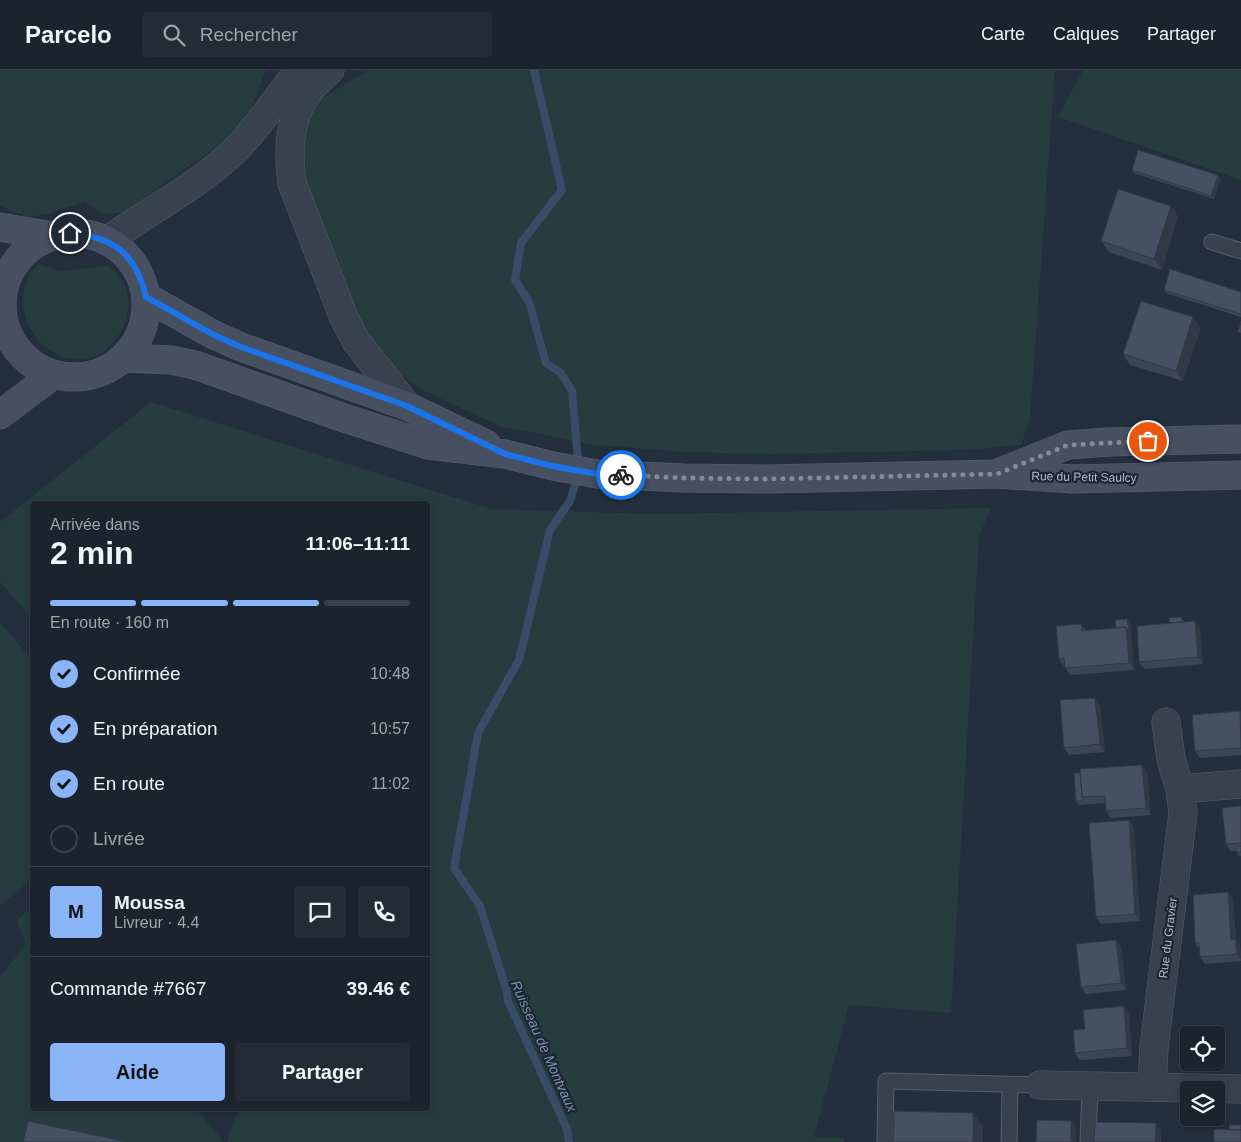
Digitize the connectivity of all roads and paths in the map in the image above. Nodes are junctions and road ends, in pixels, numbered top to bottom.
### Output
1 (330, 70) edge
2 (297, 71) edge
3 (0, 227) edge
4 (52, 236) junction
5 (107, 241) junction
6 (1212, 242) dead end
7 (1241, 251) edge
8 (2, 285) edge
9 (146, 297) junction
10 (5, 348) edge
11 (124, 358) junction
12 (52, 375) junction
13 (407, 406) junction
14 (0, 415) edge
15 (1241, 439) edge
16 (505, 454) junction
17 (997, 474) junction
18 (1241, 475) edge
19 (1166, 722) dead end
20 (1241, 784) edge
21 (1180, 789) junction
22 (1010, 1084) junction
23 (1040, 1085) joint
24 (1090, 1086) junction
25 (1152, 1087) junction
26 (1241, 1089) edge
27 (886, 1142) edge
28 (1009, 1142) edge
29 (1088, 1142) edge

1 - 13 street
2 - 5 street
3 - 4 main road
4 - 5 main road
4 - 8 main road
5 - 9 main road
6 - 7 lane
8 - 10 main road
9 - 11 main road
9 - 13 main road
10 - 12 main road
11 - 12 main road
11 - 16 main road
12 - 14 main road
13 - 16 main road
15 - 17 main road, Rue du Petit Saulcy
16 - 17 main road
17 - 18 main road, Rue du Petit Saulcy
19 - 21 street, Rue du Gravier
20 - 21 street
21 - 25 street, Rue du Gravier
22 - 23 lane
22 - 27 lane
22 - 28 lane
23 - 24 street
24 - 25 street
24 - 29 lane
25 - 26 street

